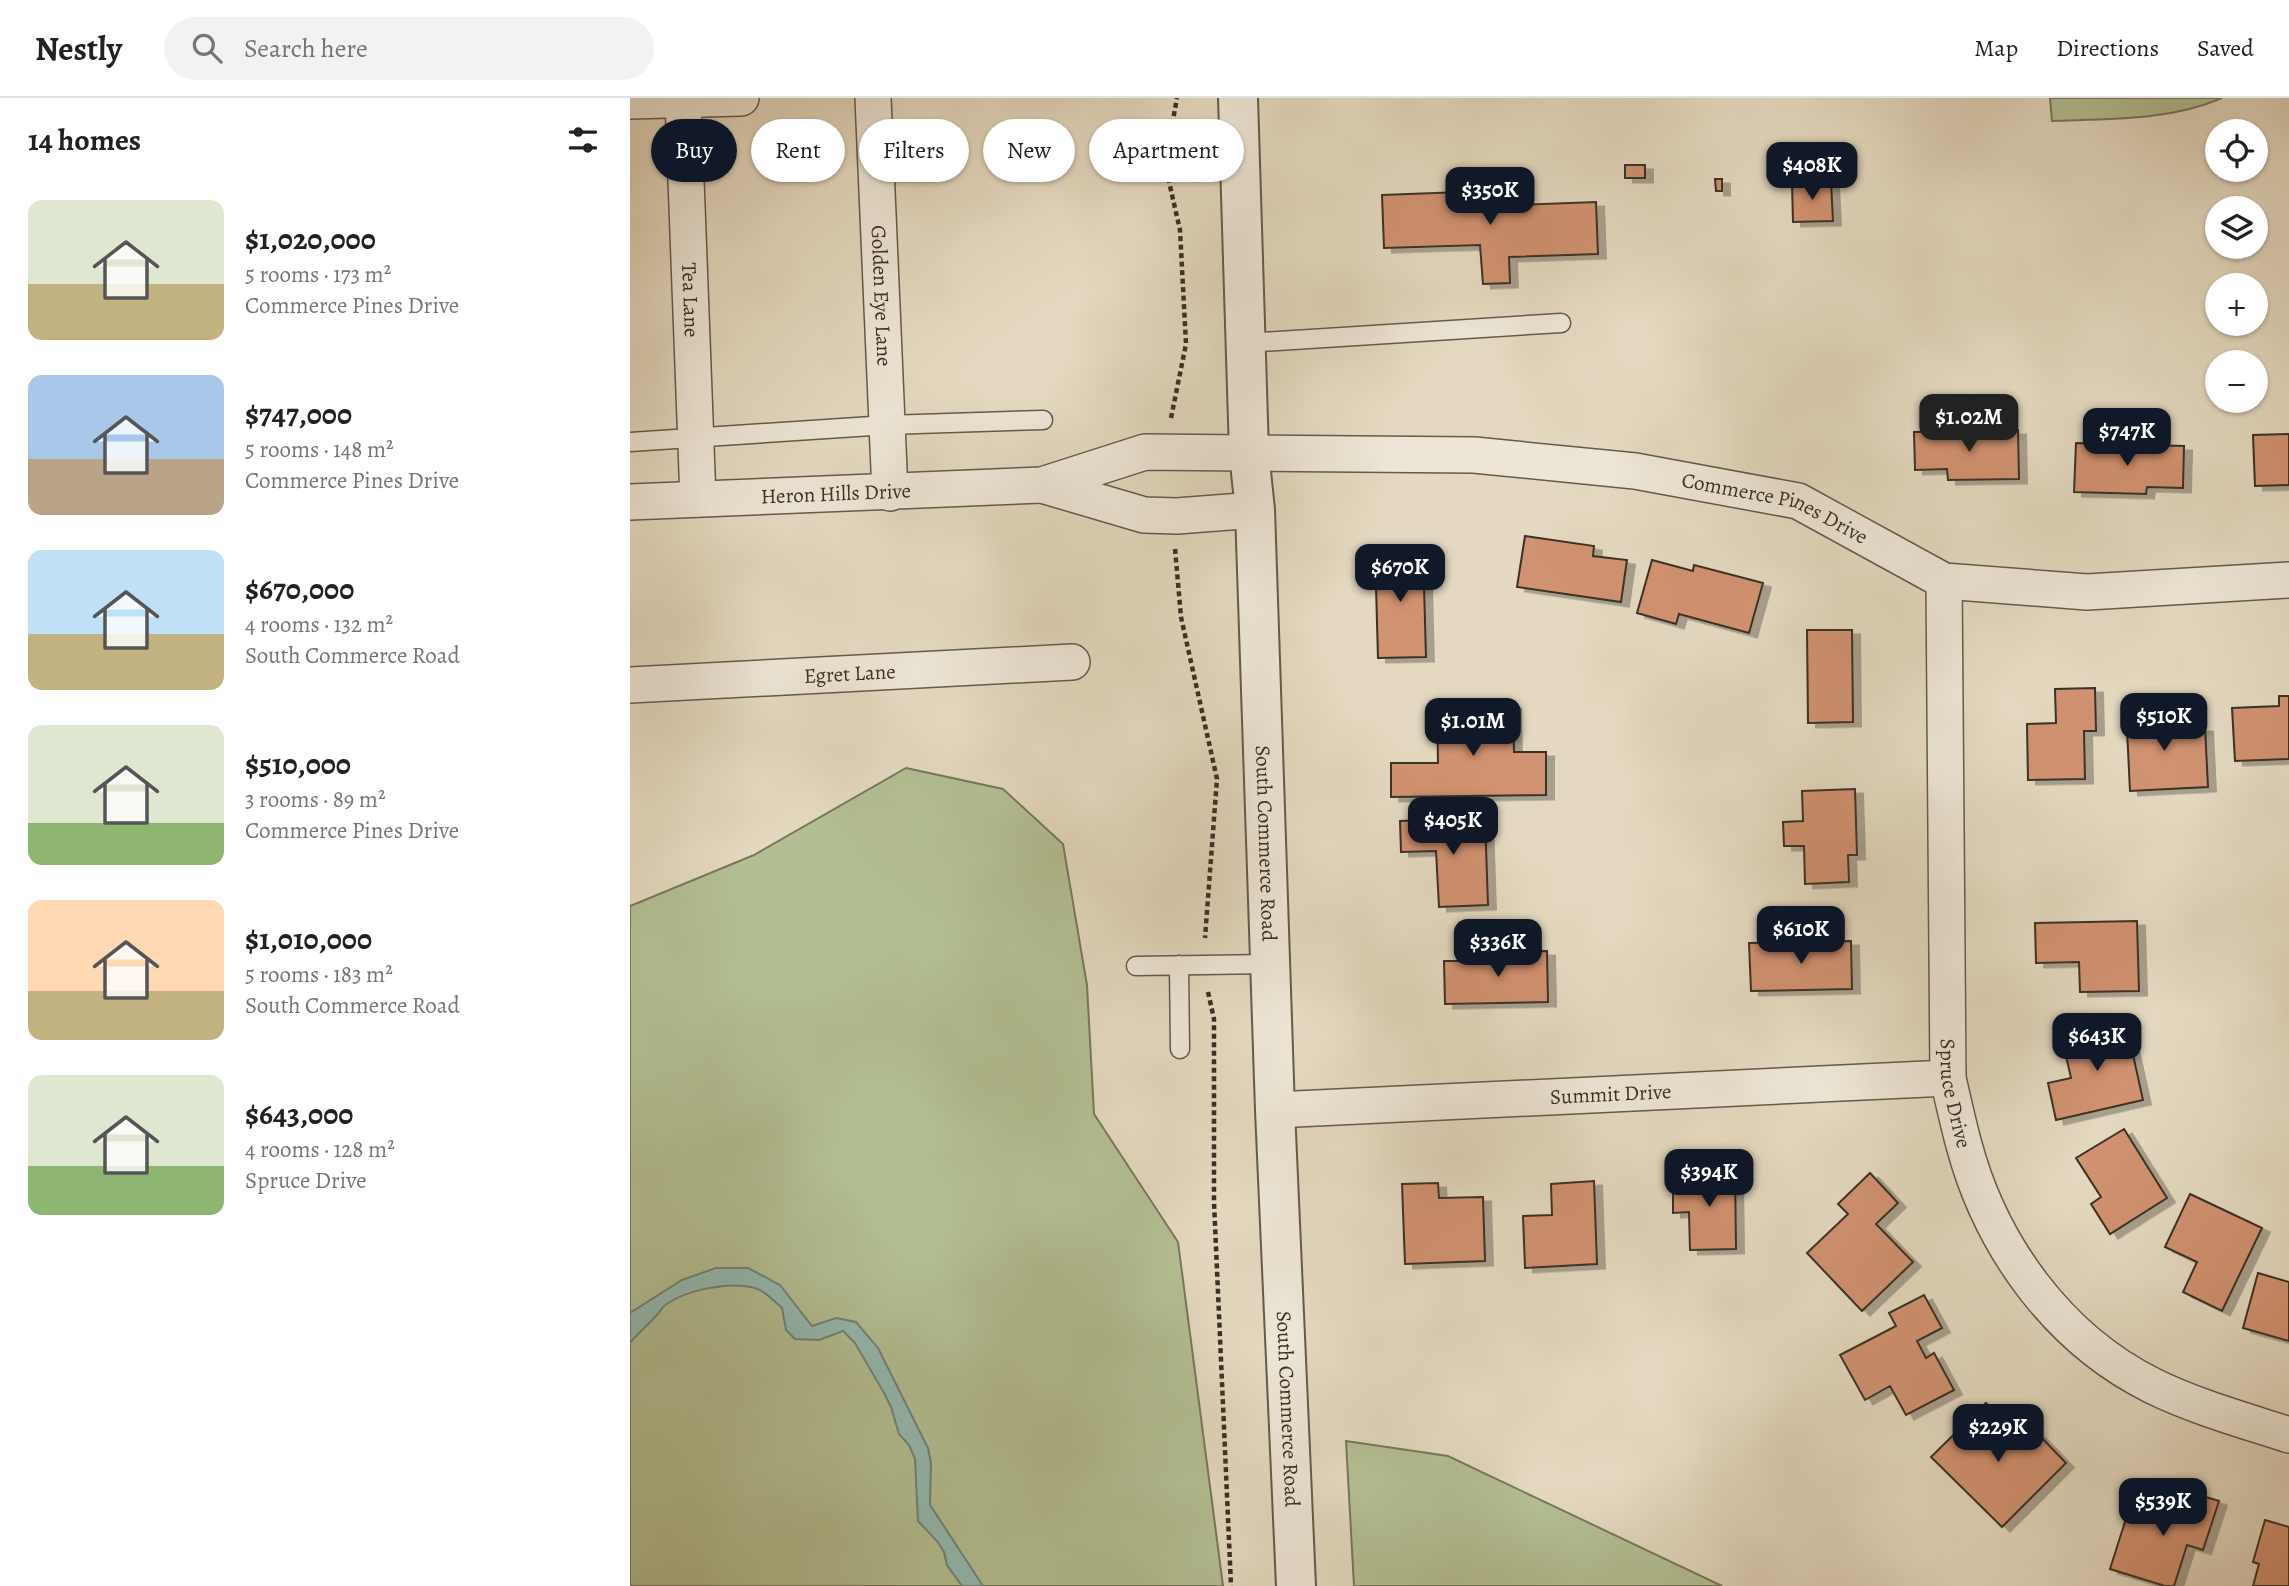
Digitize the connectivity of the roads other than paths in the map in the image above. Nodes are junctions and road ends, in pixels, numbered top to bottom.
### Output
1 (741, 98) edge
2 (873, 98) edge
3 (1238, 98) edge
4 (683, 100) edge
5 (630, 101) edge
6 (1561, 323) dead end
7 (1246, 343) junction
8 (1043, 420) dead end
9 (887, 425) junction
10 (697, 438) junction
11 (630, 442) edge
12 (1249, 453) junction
13 (1042, 485) junction
14 (890, 493) junction
15 (698, 499) junction
16 (630, 502) edge
17 (1255, 510) junction
18 (2289, 580) edge
19 (1944, 581) junction
20 (1072, 662) dead end
21 (630, 685) edge
22 (1270, 964) junction
23 (1179, 965) junction
24 (1136, 966) dead end
25 (1180, 1049) dead end
26 (1948, 1078) junction
27 (1275, 1110) junction
28 (2289, 1435) edge
29 (1296, 1586) edge

1 - 4 street
2 - 9 street, Golden Eye Lane
3 - 7 street, South Commerce Road
4 - 5 street
4 - 10 street, Tea Lane
6 - 7 lane
7 - 12 street, South Commerce Road
8 - 9 lane
9 - 10 lane
9 - 14 street, Golden Eye Lane
10 - 11 lane
10 - 15 street, Tea Lane
12 - 13 street, Heron Hills Drive
12 - 17 street, South Commerce Road
12 - 19 street, Commerce Pines Drive
13 - 14 street, Heron Hills Drive
13 - 17 street, Heron Hills Drive
14 - 15 street, Heron Hills Drive
15 - 16 street, Heron Hills Drive
17 - 22 street, South Commerce Road
18 - 19 street, Commerce Pines Drive
19 - 26 street, Spruce Drive
20 - 21 street, Egret Lane
22 - 23 lane
22 - 27 street, South Commerce Road
23 - 24 lane
23 - 25 lane
26 - 27 street, Summit Drive
26 - 28 street, Spruce Drive
27 - 29 street, South Commerce Road

